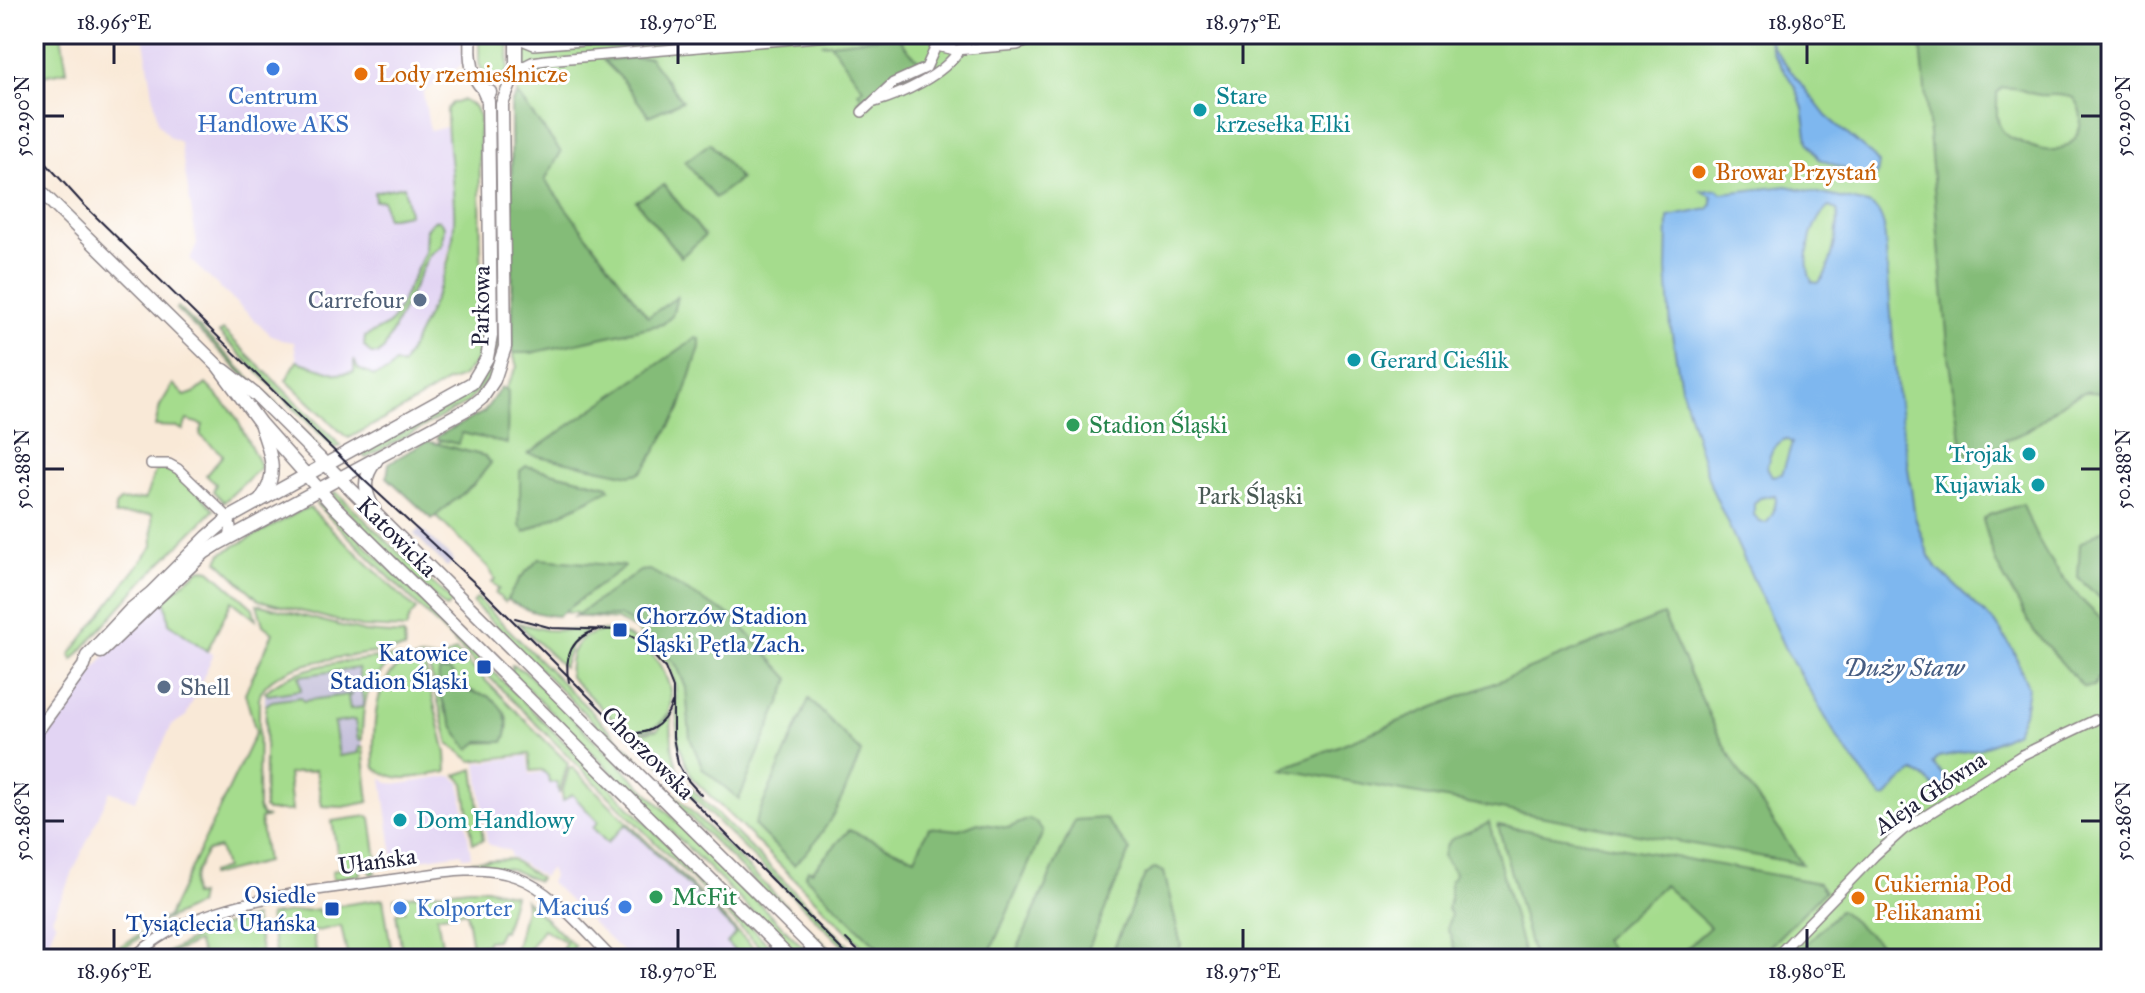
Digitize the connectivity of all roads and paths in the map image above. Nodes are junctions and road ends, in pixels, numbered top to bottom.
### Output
1 (471, 34) edge
2 (670, 34) edge
3 (852, 34) edge
4 (930, 34) edge
5 (1035, 34) edge
6 (657, 35) edge
7 (517, 36) edge
8 (802, 36) edge
9 (937, 44) junction
10 (959, 50) junction
11 (659, 51) junction
12 (516, 70) junction
13 (483, 90) junction
14 (505, 92) junction
15 (875, 102) junction
16 (862, 112) dead end
17 (34, 185) edge
18 (218, 366) junction
19 (260, 423) junction
20 (379, 458) junction
21 (151, 464) dead end
22 (325, 465) junction
23 (308, 473) junction
24 (338, 478) junction
25 (319, 487) junction
26 (260, 500) junction
27 (229, 518) junction
28 (379, 519) junction
29 (229, 537) junction
30 (440, 580) joint
31 (509, 647) junction
32 (493, 663) junction
33 (84, 666) junction
34 (2095, 720) dead end
35 (558, 728) joint
36 (34, 735) edge
37 (131, 959) edge
38 (613, 959) edge
39 (791, 959) edge
40 (824, 959) edge
41 (1774, 959) edge

1 - 13 main road, Parkowa
2 - 6 street
3 - 8 street
4 - 9 street
5 - 10 street
6 - 7 street
6 - 11 street
7 - 12 main road
8 - 11 street
9 - 10 street
9 - 15 street
10 - 15 street
11 - 12 street
12 - 14 main road
13 - 14 main road
13 - 22 main road, Parkowa
14 - 20 main road, Parkowa
15 - 16 street
17 - 18 main road, Katowicka
18 - 19 main road, Katowicka
18 - 22 main road, Katowicka
19 - 23 main road, Katowicka
19 - 26 main road
20 - 24 main road, Parkowa
20 - 28 main road
21 - 27 street
22 - 23 main road, Parkowa
22 - 24 main road, Katowicka
23 - 25 main road, Katowicka
23 - 26 main road, Parkowa
24 - 25 main road, Parkowa
24 - 28 main road, Katowicka
25 - 29 main road, Parkowa
25 - 32 main road, Katowicka
26 - 27 main road, Parkowa
27 - 29 street
27 - 33 main road, Parkowa
28 - 30 main road, Katowicka
29 - 33 main road, Parkowa
30 - 31 main road, Chorzowska
31 - 32 main road
31 - 40 main road, Chorzowska
32 - 35 main road, Katowicka
33 - 36 main road
34 - 41 street, Aleja Główna
35 - 39 main road, Chorzowska
37 - 38 street, Ułańska

